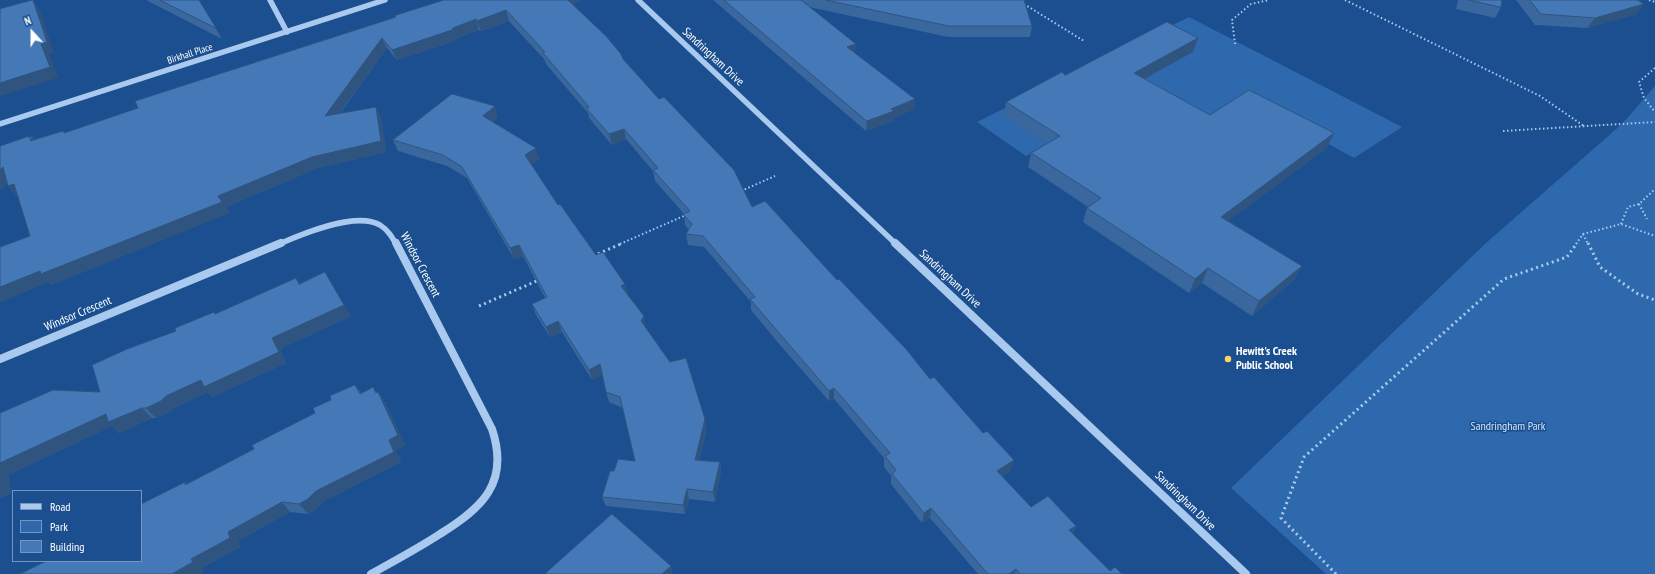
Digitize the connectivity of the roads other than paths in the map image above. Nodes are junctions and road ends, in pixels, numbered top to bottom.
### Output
1 (270, 0) edge
2 (385, 0) edge
3 (638, 0) edge
4 (287, 32) junction
5 (0, 124) edge
6 (0, 359) edge
7 (371, 574) edge
8 (1246, 574) edge

1 - 4 street
2 - 4 street, Birkhall Place
3 - 8 street, Sandringham Drive
4 - 5 street, Birkhall Place
6 - 7 street, Windsor Crescent

